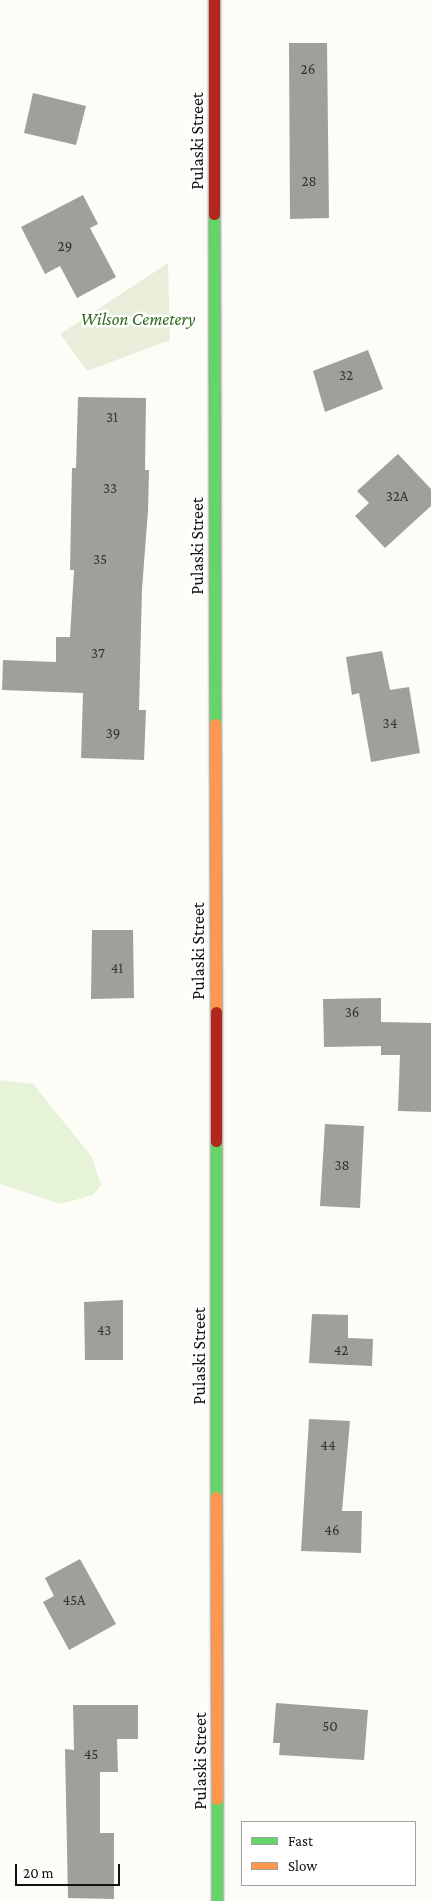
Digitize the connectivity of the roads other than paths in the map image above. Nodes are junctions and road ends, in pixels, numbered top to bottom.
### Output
1 (214, 0) edge
2 (217, 1901) edge

1 - 2 main road, Pulaski Street

